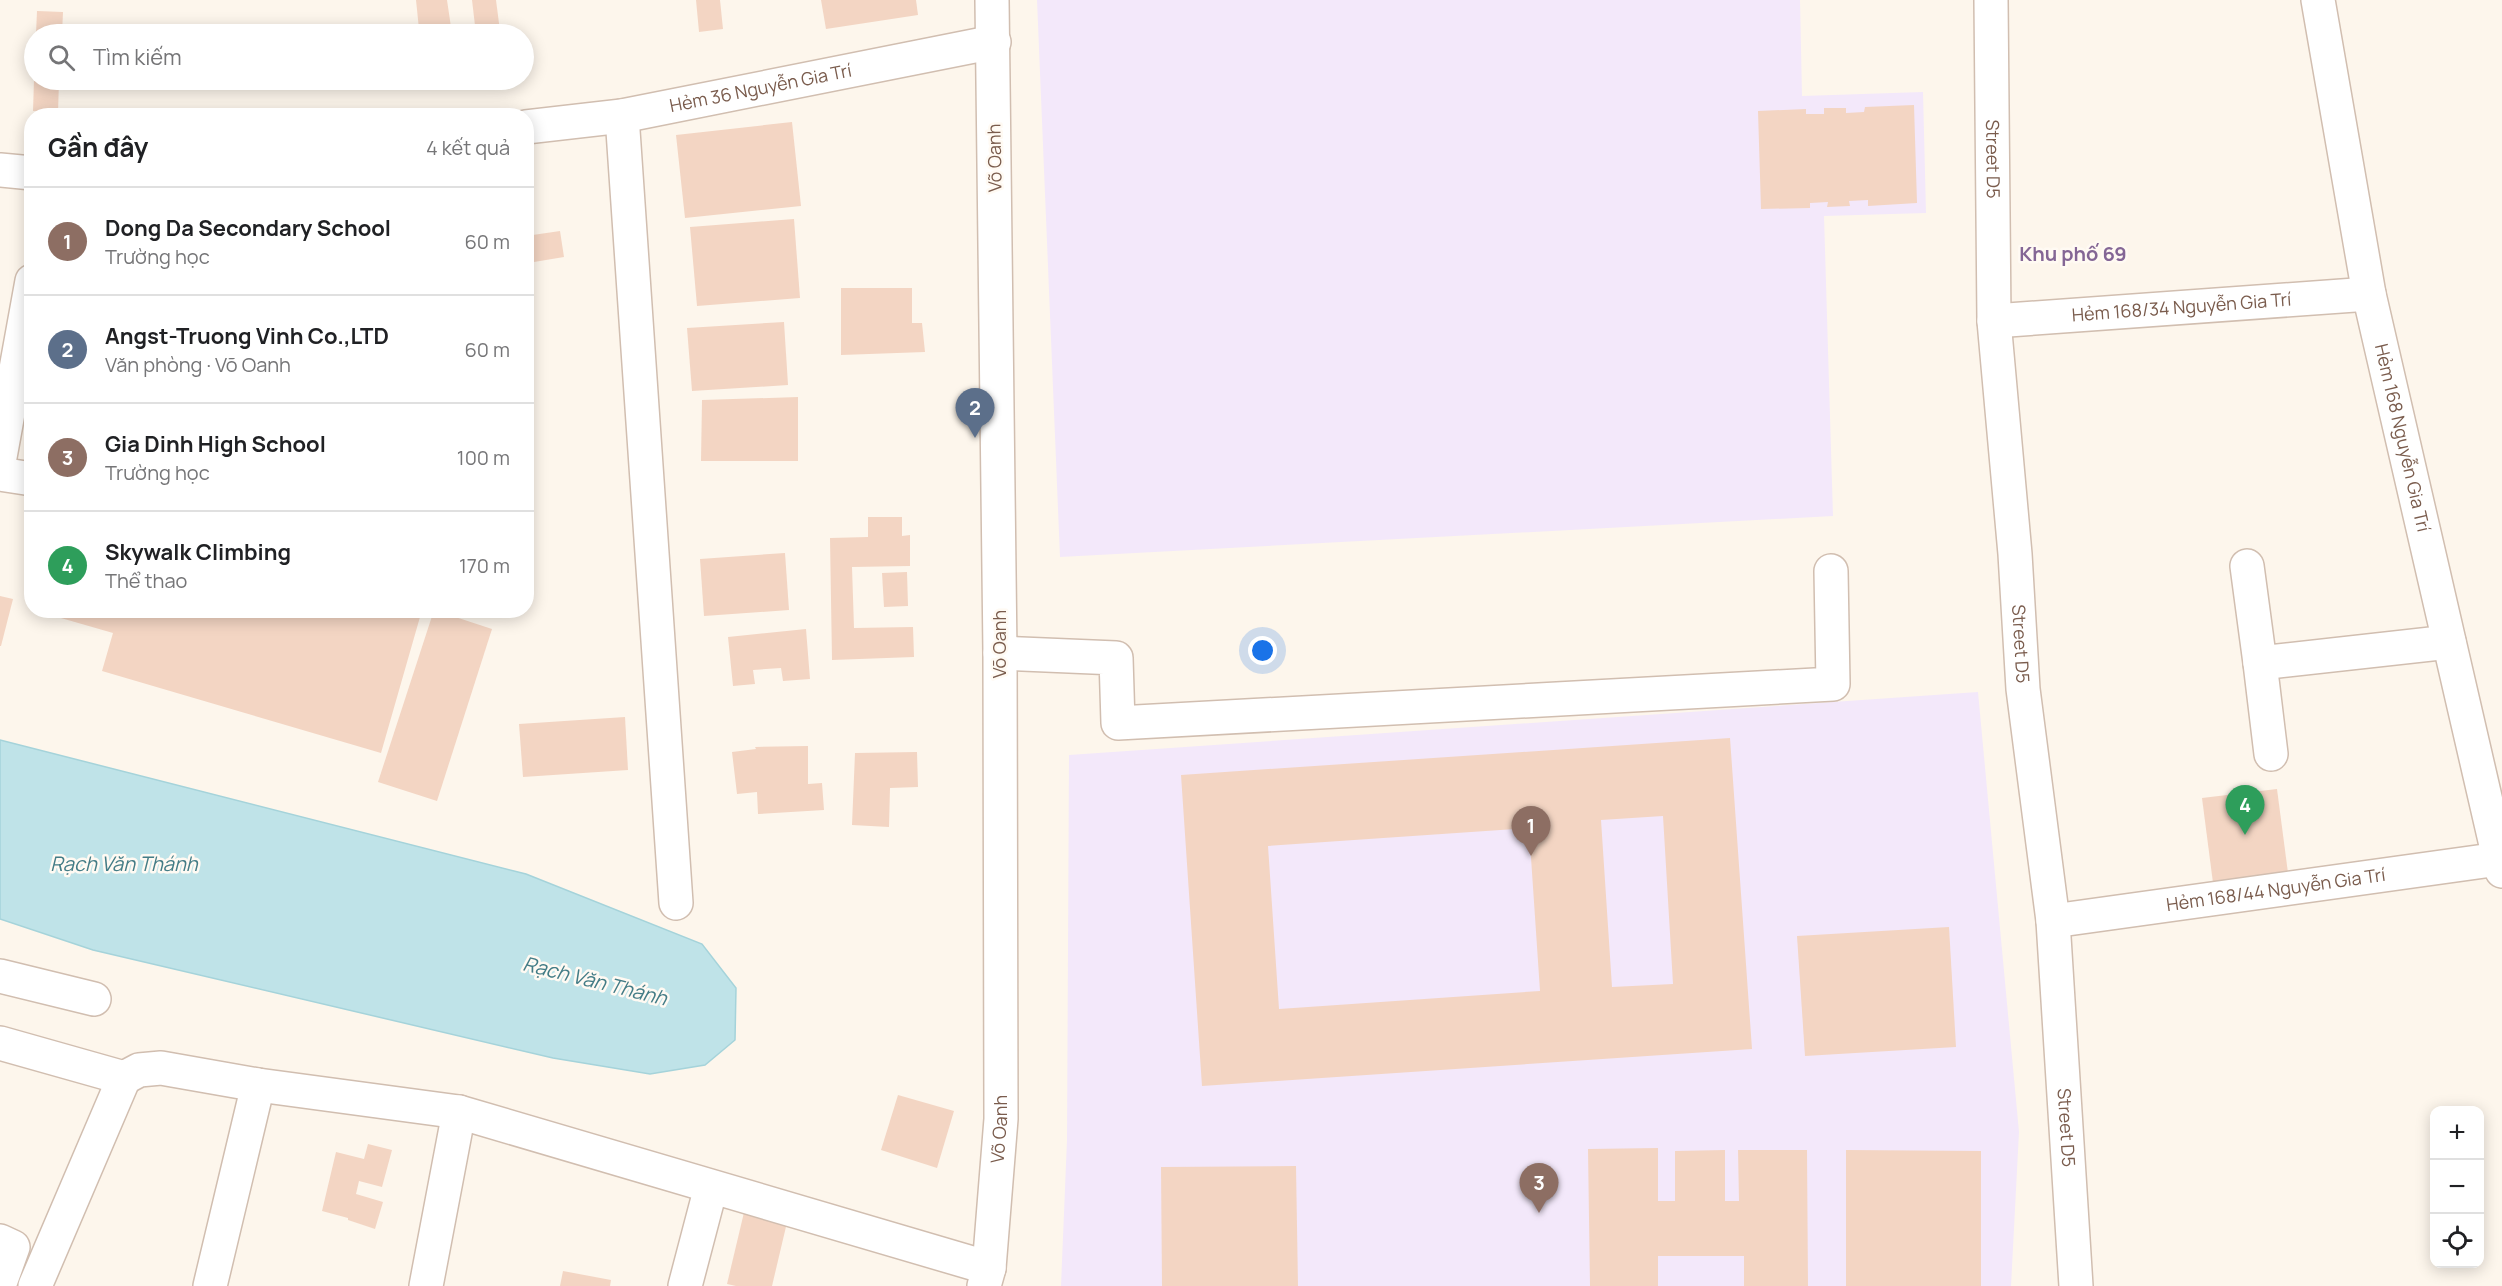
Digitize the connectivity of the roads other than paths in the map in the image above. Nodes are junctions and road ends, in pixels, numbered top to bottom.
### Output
1 (992, 0) edge
2 (1991, 0) edge
3 (2318, 0) edge
4 (994, 42) junction
5 (622, 116) junction
6 (534, 126) edge
7 (0, 170) edge
8 (24, 172) edge
9 (2369, 294) junction
10 (1994, 321) junction
11 (24, 359) edge
12 (0, 457) edge
13 (0, 474) edge
14 (24, 478) edge
15 (2247, 566) dead end
16 (1831, 571) dead end
17 (2449, 642) junction
18 (1000, 653) junction
19 (2260, 663) junction
20 (2271, 754) dead end
21 (2500, 866) edge
22 (676, 903) dead end
23 (2053, 921) junction
24 (0, 976) edge
25 (94, 999) dead end
26 (0, 1043) edge
27 (124, 1078) junction
28 (258, 1085) junction
29 (459, 1112) junction
30 (711, 1187) junction
31 (0, 1241) edge
32 (986, 1277) edge
33 (0, 1283) edge
34 (35, 1286) edge
35 (210, 1286) edge
36 (426, 1286) edge
37 (685, 1286) edge
38 (2076, 1286) edge

1 - 4 street, Võ Oanh
2 - 10 street, Street D5
3 - 9 street, Hẻm 168 Nguyễn Gia Trí
4 - 5 street, Hẻm 36 Nguyễn Gia Trí
4 - 18 street, Võ Oanh
5 - 6 street, Hẻm 36 Nguyễn Gia Trí
5 - 22 street
7 - 8 street
9 - 10 street, Hẻm 168/34 Nguyễn Gia Trí
9 - 17 street, Hẻm 168 Nguyễn Gia Trí
10 - 23 street, Street D5
11 - 12 street
13 - 14 street
15 - 19 street
16 - 18 street
17 - 19 street
17 - 21 street, Hẻm 168 Nguyễn Gia Trí
18 - 32 street, Võ Oanh
19 - 20 street
21 - 23 street, Hẻm 168/44 Nguyễn Gia Trí
23 - 38 street, Street D5
24 - 25 street
26 - 27 street
27 - 28 street
27 - 34 street
28 - 29 street
28 - 35 street
29 - 30 street
29 - 36 street
30 - 32 street
30 - 37 street
31 - 33 street

